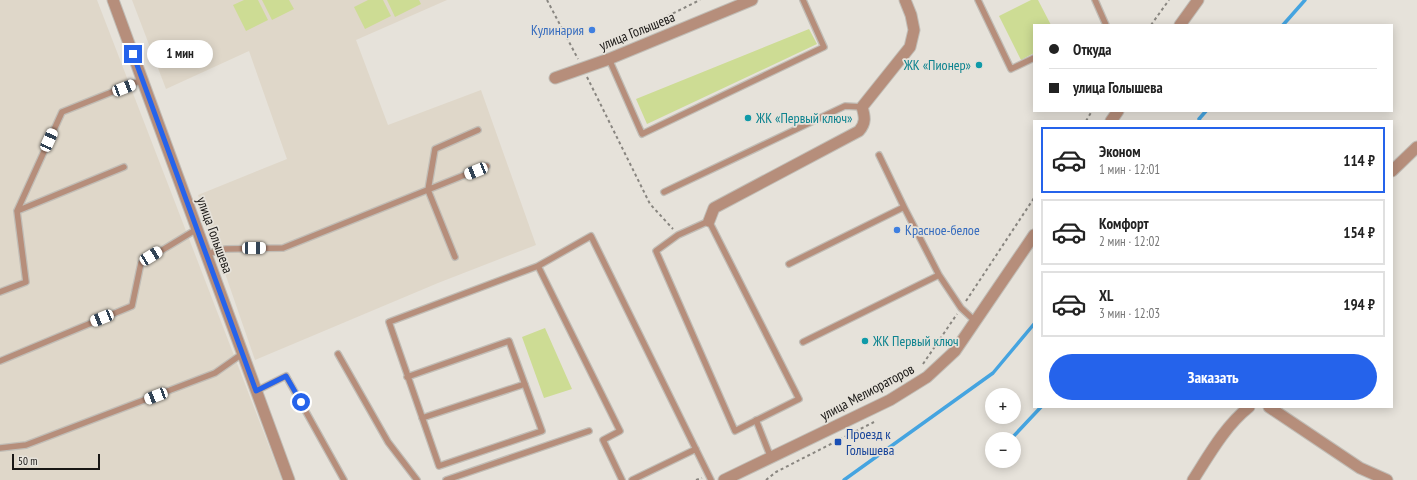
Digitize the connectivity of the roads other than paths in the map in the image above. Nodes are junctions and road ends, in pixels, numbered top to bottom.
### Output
1 (113, 0) edge
2 (752, 0) edge
3 (803, 0) edge
4 (905, 0) edge
5 (978, 0) edge
6 (1095, 0) edge
7 (1198, 0) edge
8 (1106, 24) edge
9 (1181, 24) edge
10 (1033, 58) edge
11 (609, 59) junction
12 (555, 78) dead end
13 (142, 80) junction
14 (862, 107) junction
15 (478, 130) dead end
16 (1417, 148) edge
17 (879, 154) dead end
18 (488, 166) dead end
19 (124, 167) dead end
20 (1393, 170) edge
21 (428, 190) junction
22 (664, 192) dead end
23 (904, 207) junction
24 (17, 211) junction
25 (709, 221) junction
26 (197, 228) junction
27 (1033, 236) edge
28 (206, 254) junction
29 (455, 257) dead end
30 (789, 264) dead end
31 (538, 266) junction
32 (939, 275) junction
33 (0, 292) edge
34 (975, 321) junction
35 (803, 342) dead end
36 (242, 354) junction
37 (338, 354) dead end
38 (0, 360) edge
39 (407, 376) junction
40 (525, 384) junction
41 (256, 391) junction
42 (1247, 408) edge
43 (1270, 408) edge
44 (422, 418) junction
45 (756, 420) junction
46 (589, 431) dead end
47 (1, 448) edge
48 (696, 449) junction
49 (771, 458) junction
50 (710, 477) edge
51 (289, 480) edge
52 (344, 480) edge
53 (417, 480) edge
54 (446, 480) edge
55 (622, 480) edge
56 (632, 480) edge
57 (724, 480) edge
58 (1193, 480) edge
59 (1387, 480) edge

1 - 13 street, улица Голышева
2 - 11 street, улица Голышева
3 - 11 lane
4 - 14 street
5 - 10 lane
6 - 8 lane
7 - 9 street
11 - 12 street, улица Голышева
13 - 24 lane
13 - 26 street, улица Голышева
14 - 22 lane
14 - 25 street
15 - 21 lane
16 - 20 street
17 - 23 lane
18 - 21 lane
19 - 24 lane
21 - 28 lane
21 - 29 lane
23 - 30 lane
23 - 32 lane
24 - 33 lane
25 - 45 lane
25 - 45 lane
26 - 28 street, улица Голышева
26 - 38 lane
27 - 34 street, улица Мелиораторов
28 - 36 street, улица Голышева
31 - 39 lane
31 - 48 lane
31 - 55 lane
32 - 34 lane
32 - 35 lane
34 - 49 street, улица Мелиораторов
36 - 41 street, улица Голышева
36 - 47 lane
37 - 53 lane
39 - 40 lane
39 - 44 lane
40 - 44 lane
40 - 44 lane
41 - 51 street, улица Голышева
41 - 52 lane
42 - 58 street
43 - 59 street
45 - 49 lane
46 - 54 lane
48 - 50 lane
48 - 56 lane
49 - 57 street, улица Мелиораторов

